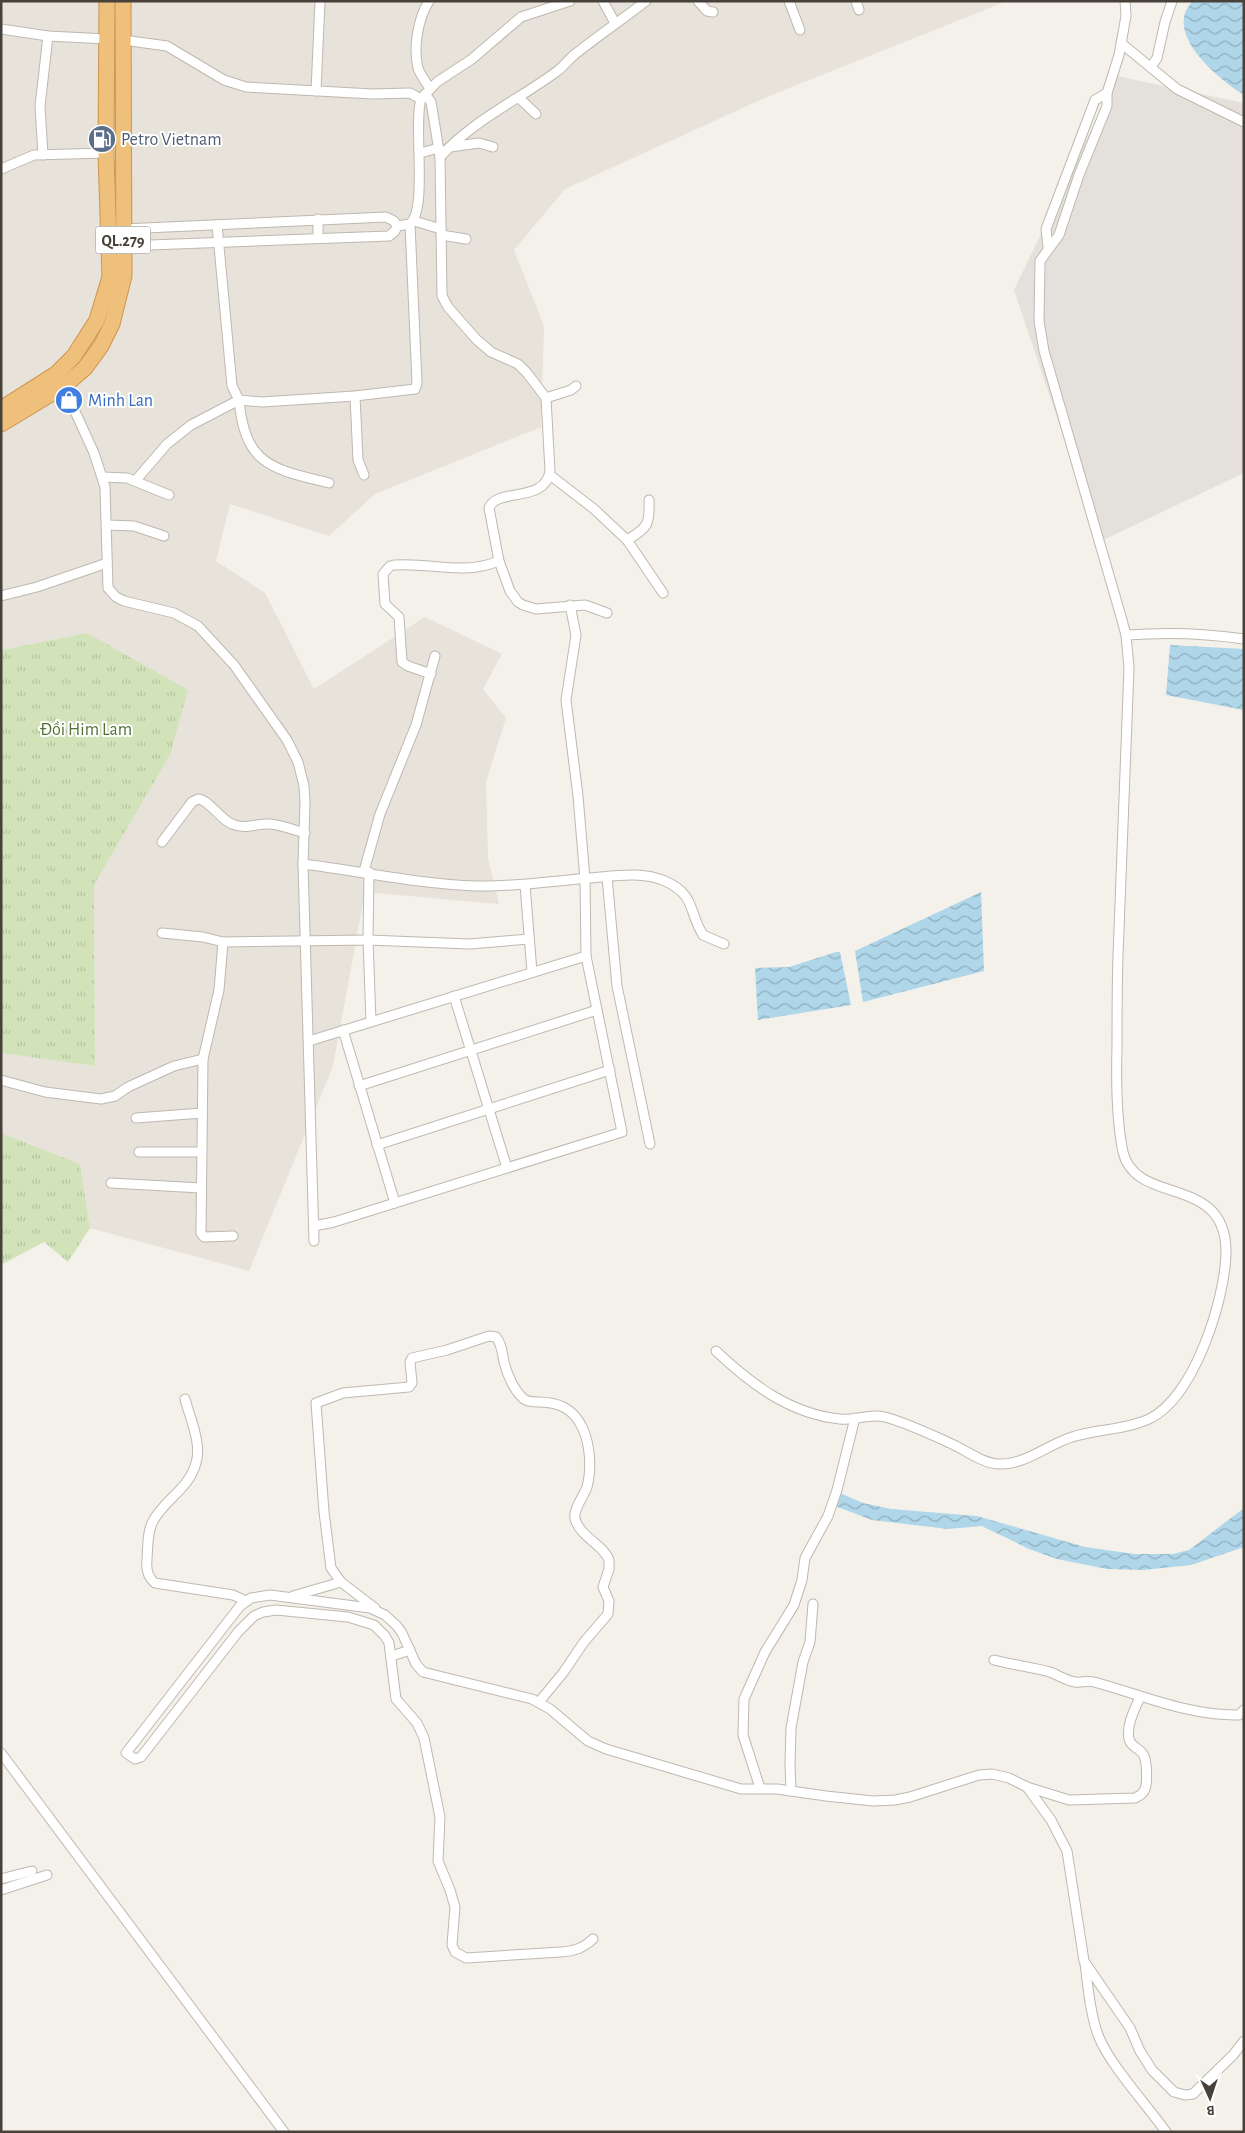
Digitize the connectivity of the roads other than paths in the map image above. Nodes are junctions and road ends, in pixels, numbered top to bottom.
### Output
1 (107, 1) edge
2 (123, 1) edge
3 (320, 1) edge
4 (429, 1) edge
5 (570, 1) edge
6 (603, 1) edge
7 (646, 1) edge
8 (698, 1) edge
9 (789, 1) edge
10 (1125, 1) edge
11 (1172, 1) edge
12 (713, 12) dead end
13 (615, 24) junction
14 (1, 29) edge
15 (800, 30) dead end
16 (48, 36) junction
17 (107, 39) junction
18 (123, 40) junction
19 (1121, 43) junction
20 (1151, 67) junction
21 (316, 91) junction
22 (426, 94) junction
23 (1107, 94) junction
24 (519, 98) junction
25 (536, 114) dead end
26 (1244, 122) edge
27 (450, 147) junction
28 (493, 147) dead end
29 (440, 152) junction
30 (43, 154) junction
31 (106, 154) junction
32 (420, 154) junction
33 (1, 169) edge
34 (318, 219) junction
35 (412, 223) junction
36 (218, 225) junction
37 (397, 226) junction
38 (123, 229) junction
39 (441, 232) junction
40 (318, 238) junction
41 (466, 239) dead end
42 (218, 242) junction
43 (124, 246) junction
44 (1048, 247) junction
45 (60, 380) junction
46 (576, 386) dead end
47 (355, 396) junction
48 (546, 398) junction
49 (239, 400) junction
50 (1, 409) edge
51 (1, 424) edge
52 (364, 474) dead end
53 (550, 475) junction
54 (102, 477) junction
55 (136, 480) junction
56 (329, 483) dead end
57 (169, 495) dead end
58 (649, 500) dead end
59 (107, 525) junction
60 (164, 536) dead end
61 (627, 540) junction
62 (499, 561) junction
63 (106, 563) junction
64 (663, 593) dead end
65 (1, 596) edge
66 (570, 605) junction
67 (607, 613) dead end
68 (1126, 635) junction
69 (1244, 639) edge
70 (435, 656) dead end
71 (431, 674) junction
72 (304, 833) junction
73 (162, 842) dead end
74 (303, 864) junction
75 (366, 872) junction
76 (607, 877) junction
77 (585, 878) junction
78 (525, 884) junction
79 (162, 933) dead end
80 (529, 939) junction
81 (306, 940) junction
82 (368, 940) junction
83 (223, 942) junction
84 (724, 944) dead end
85 (586, 956) junction
86 (532, 972) junction
87 (454, 996) junction
88 (597, 1010) junction
89 (371, 1022) junction
90 (342, 1030) junction
91 (309, 1041) junction
92 (471, 1050) junction
93 (203, 1059) junction
94 (610, 1070) junction
95 (1, 1080) edge
96 (359, 1086) junction
97 (490, 1108) junction
98 (202, 1113) junction
99 (136, 1118) dead end
100 (650, 1144) dead end
101 (377, 1145) junction
102 (139, 1152) dead end
103 (201, 1152) junction
104 (507, 1168) junction
105 (111, 1183) dead end
106 (201, 1188) junction
107 (395, 1203) junction
108 (314, 1226) junction
109 (234, 1236) dead end
110 (314, 1242) dead end
111 (716, 1351) dead end
112 (185, 1399) dead end
113 (855, 1418) junction
114 (341, 1582) junction
115 (292, 1597) junction
116 (246, 1601) junction
117 (813, 1604) dead end
118 (377, 1610) junction
119 (400, 1653) junction
120 (994, 1660) dead end
121 (1140, 1697) junction
122 (539, 1702) junction
123 (1244, 1710) edge
124 (1, 1753) edge
125 (1027, 1787) junction
126 (760, 1788) junction
127 (792, 1791) junction
128 (32, 1871) dead end
129 (47, 1875) dead end
130 (1, 1879) edge
131 (1, 1890) edge
132 (593, 1939) dead end
133 (1084, 1961) junction
134 (1244, 2041) edge
135 (284, 2132) edge
136 (1166, 2132) edge

1 - 17 highway, QL.279
2 - 18 highway, QL.279
3 - 21 street
4 - 22 street
5 - 22 street
6 - 13 street
7 - 13 street
8 - 12 street
9 - 15 street
10 - 19 street
11 - 20 street
13 - 24 street
14 - 16 street
16 - 17 street
16 - 30 street
17 - 31 highway, QL.279
18 - 21 street
18 - 38 highway, QL.279
19 - 20 street
19 - 23 street
20 - 26 street
21 - 22 street
22 - 29 street
22 - 32 street
23 - 44 street
23 - 44 street
24 - 25 street
24 - 27 street
27 - 28 street
27 - 29 street
29 - 32 street
29 - 39 street
30 - 31 street
30 - 33 street
31 - 45 highway, QL.279
32 - 35 street
34 - 36 street
34 - 37 street
34 - 40 street
35 - 37 street
35 - 39 street
35 - 47 street
36 - 38 street
36 - 42 street
37 - 40 street
38 - 43 highway, QL.279
39 - 41 street
39 - 48 street
40 - 42 street
42 - 43 street
42 - 49 street
43 - 45 highway, QL.279
44 - 68 street
45 - 50 highway, QL.279
45 - 51 highway, QL.279
45 - 54 street
46 - 48 street
47 - 49 street
47 - 52 street
48 - 53 street
49 - 55 street
49 - 56 street
53 - 61 street
53 - 62 street
54 - 55 street
54 - 59 street
55 - 57 street
58 - 61 street
59 - 60 street
59 - 63 street
61 - 64 street
62 - 66 street
62 - 71 street
63 - 65 street
63 - 72 street
66 - 67 street
66 - 77 street
68 - 69 street
68 - 113 street
70 - 71 street
71 - 75 street
72 - 73 street
72 - 74 street
74 - 75 street
74 - 81 street
75 - 78 street
75 - 82 street
76 - 77 street
76 - 84 street
76 - 100 street
77 - 78 street
77 - 85 street
78 - 80 street
79 - 83 street
80 - 82 street
80 - 86 street
81 - 82 street
81 - 83 street
81 - 91 street
82 - 89 street
83 - 93 street
85 - 86 street
85 - 88 street
86 - 87 street
87 - 89 street
87 - 92 street
88 - 92 street
88 - 94 street
89 - 90 street
90 - 91 street
90 - 96 street
91 - 108 street
92 - 96 street
92 - 97 street
93 - 95 street
93 - 98 street
94 - 97 street
94 - 104 street
96 - 101 street
97 - 101 street
97 - 104 street
98 - 99 street
98 - 103 street
101 - 107 street
102 - 103 street
103 - 106 street
104 - 107 street
105 - 106 street
106 - 109 street
107 - 108 street
108 - 110 street
111 - 113 street
112 - 116 street
113 - 126 street
114 - 115 street
114 - 118 street
114 - 122 street
115 - 116 street
115 - 118 street
116 - 119 street
117 - 127 street
118 - 119 street
119 - 122 street
119 - 132 street
120 - 121 street
121 - 123 street
121 - 125 street
122 - 126 street
124 - 135 street
125 - 127 street
125 - 133 street
126 - 127 street
128 - 130 street
129 - 131 street
133 - 134 street
133 - 136 street

